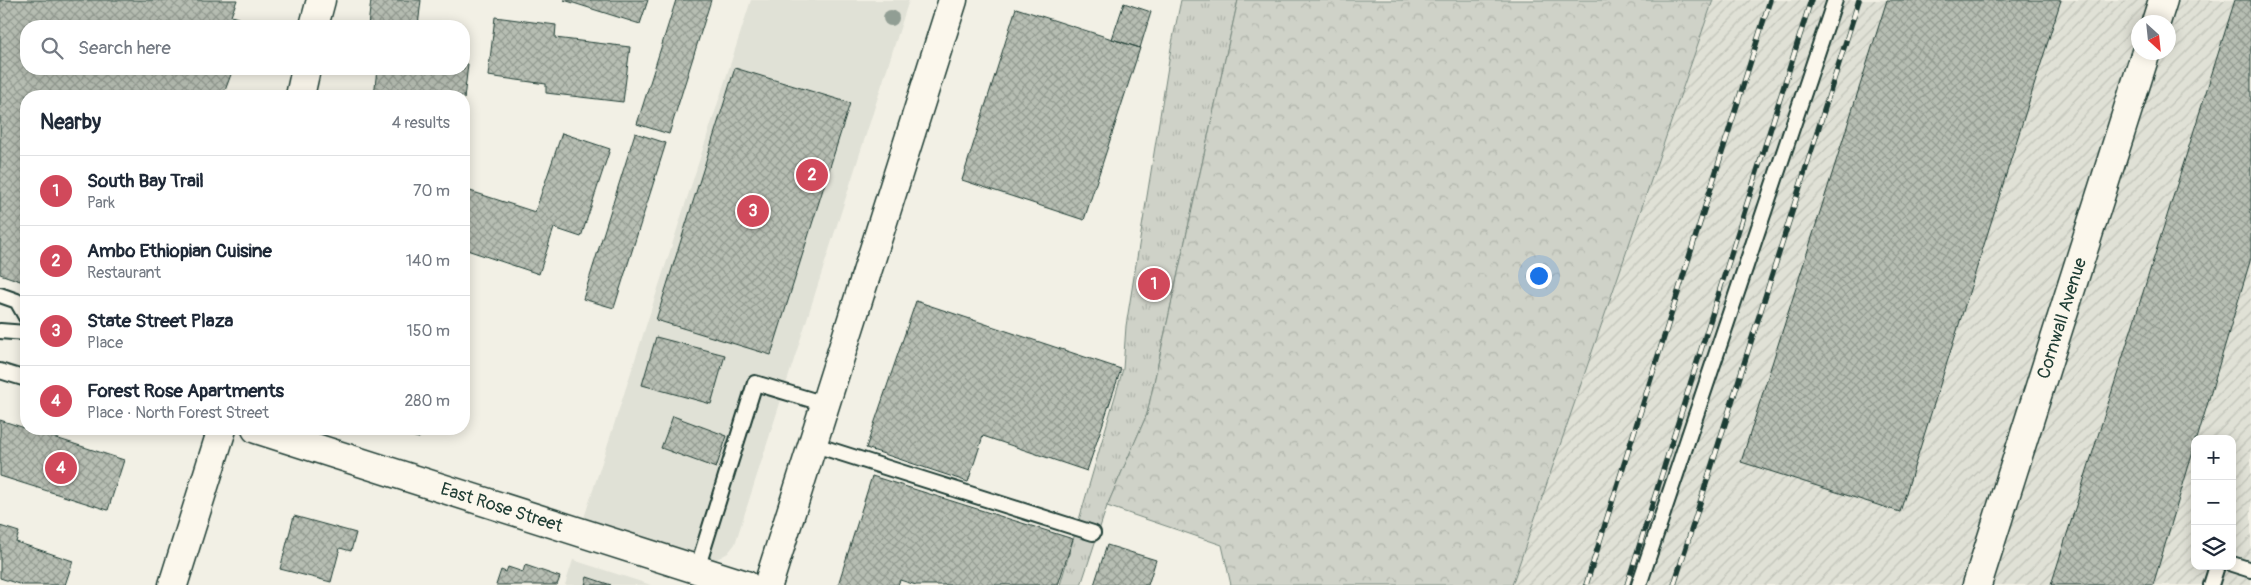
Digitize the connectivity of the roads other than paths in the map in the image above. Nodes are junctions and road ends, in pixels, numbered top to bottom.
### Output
1 (321, 0) edge
2 (953, 0) edge
3 (1835, 0) edge
4 (2163, 0) edge
5 (2158, 15) edge
6 (316, 20) edge
7 (2143, 60) edge
8 (305, 75) edge
9 (301, 90) edge
10 (0, 296) edge
11 (20, 306) edge
12 (0, 331) edge
13 (20, 333) edge
14 (0, 371) edge
15 (20, 377) edge
16 (825, 404) junction
17 (220, 435) edge
18 (275, 435) edge
19 (812, 444) junction
20 (1093, 533) dead end
21 (2236, 565) edge
22 (696, 569) junction
23 (2216, 570) edge
24 (2251, 570) edge
25 (173, 585) edge
26 (746, 585) edge
27 (768, 585) edge
28 (1639, 585) edge
29 (1977, 585) edge
30 (2211, 585) edge

1 - 6 street
2 - 16 street
3 - 28 lane
4 - 5 street
7 - 29 street, Cornwall Avenue
8 - 9 street
10 - 11 lane
12 - 13 lane
14 - 15 lane
16 - 19 street
16 - 22 lane
17 - 25 street
18 - 22 street, East Rose Street
19 - 20 lane
19 - 27 street
21 - 24 lane
22 - 26 street, East Rose Street
23 - 30 lane

